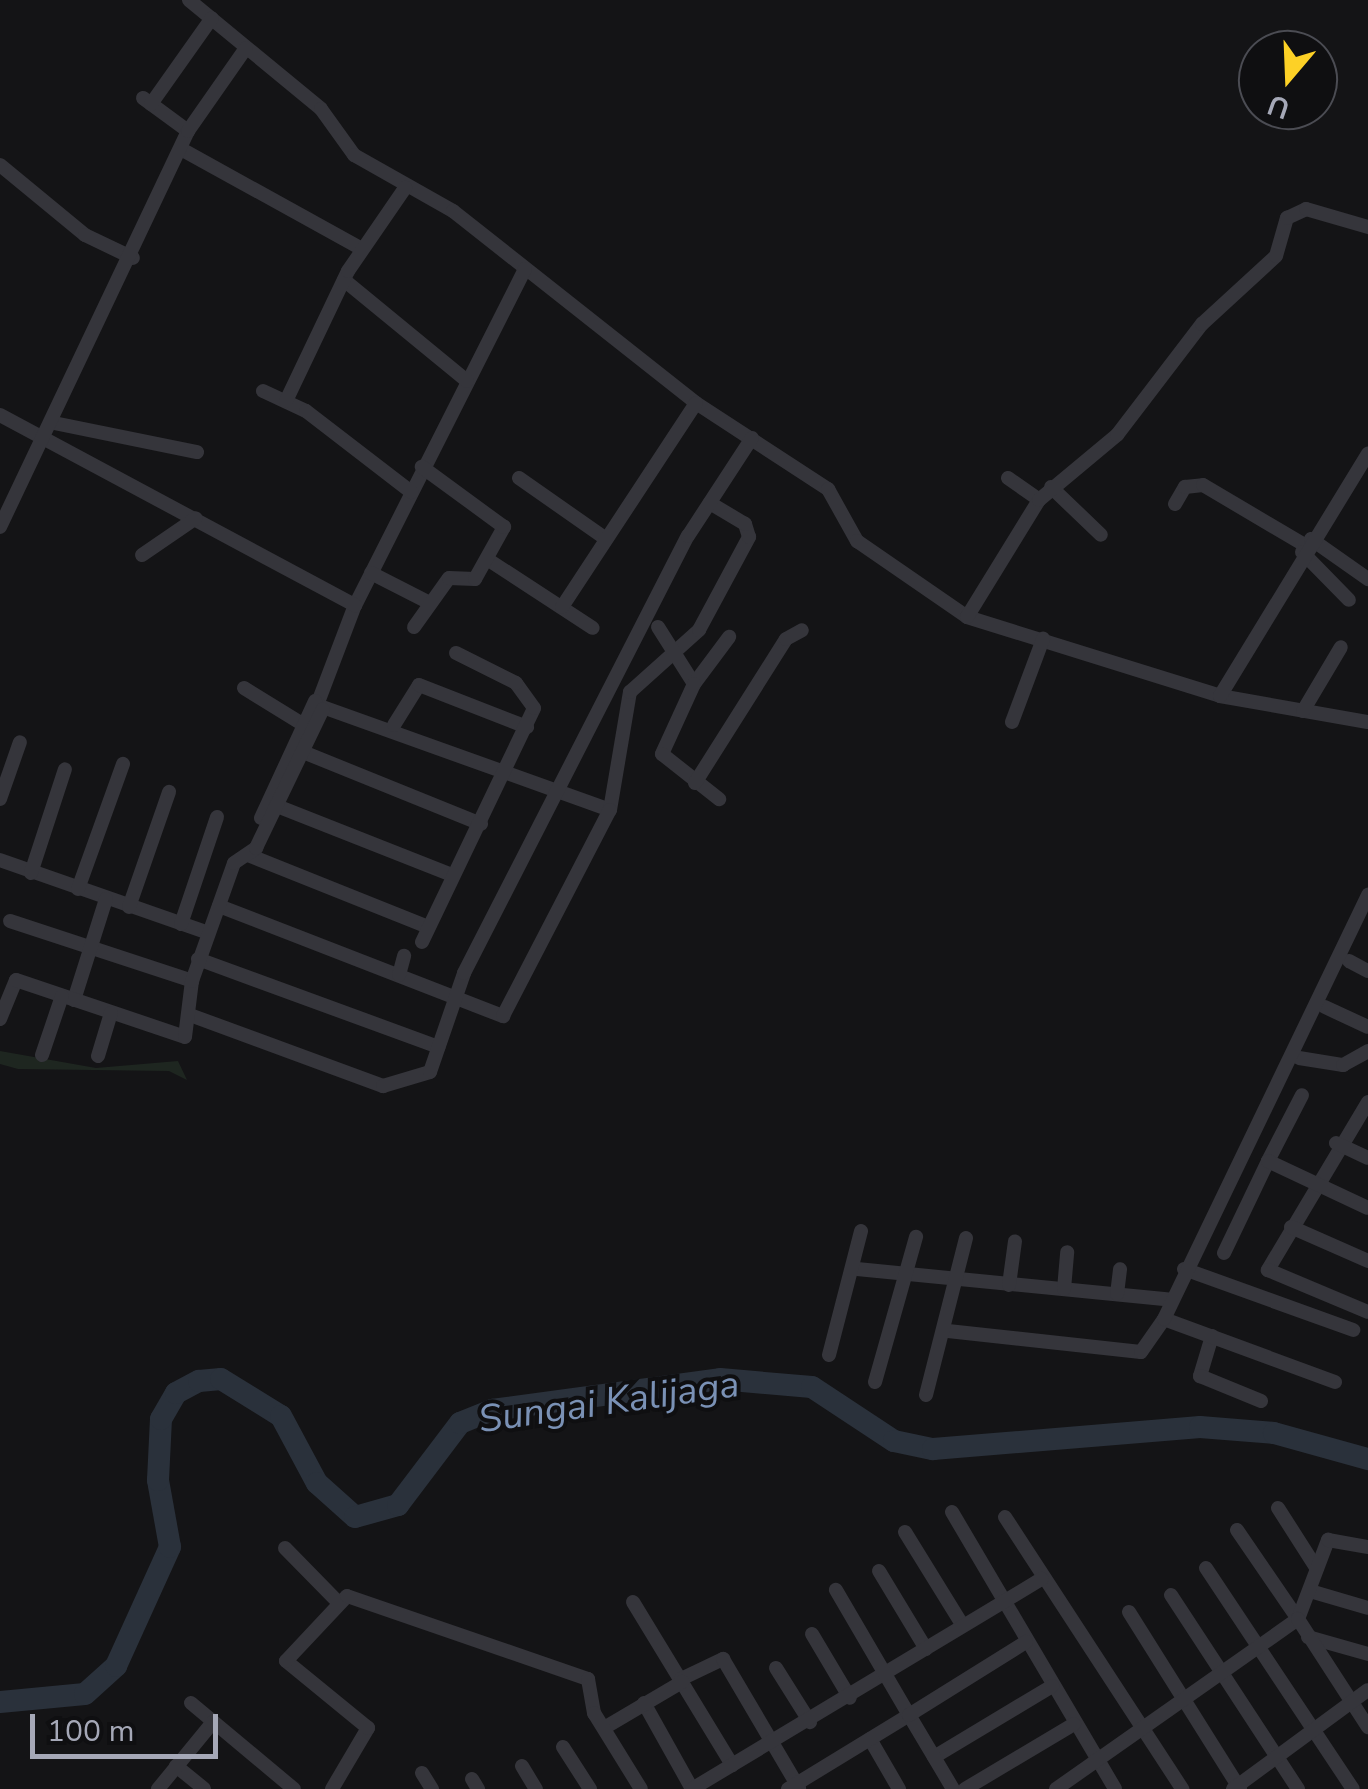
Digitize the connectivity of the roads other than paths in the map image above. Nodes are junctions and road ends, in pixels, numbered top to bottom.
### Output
1 (189, 0) edge
2 (212, 18) junction
3 (246, 48) junction
4 (188, 131) junction
5 (181, 150) junction
6 (0, 165) edge
7 (405, 188) junction
8 (1368, 226) edge
9 (362, 250) junction
10 (132, 258) junction
11 (525, 269) junction
12 (344, 280) junction
13 (467, 381) junction
14 (262, 392) dead end
15 (286, 401) junction
16 (696, 403) junction
17 (0, 415) edge
18 (54, 423) junction
19 (46, 438) junction
20 (752, 438) junction
21 (197, 452) dead end
22 (1368, 454) edge
23 (422, 467) junction
24 (519, 478) dead end
25 (1008, 478) dead end
26 (1051, 487) junction
27 (410, 492) junction
28 (1039, 500) junction
29 (710, 502) junction
30 (1175, 504) dead end
31 (196, 518) junction
32 (0, 527) edge
33 (1101, 535) dead end
34 (606, 539) junction
35 (1306, 546) junction
36 (142, 555) dead end
37 (486, 559) junction
38 (371, 573) junction
39 (1368, 579) edge
40 (1349, 600) dead end
41 (430, 603) junction
42 (356, 605) junction
43 (562, 606) junction
44 (967, 618) junction
45 (652, 624) junction
46 (414, 627) dead end
47 (593, 628) dead end
48 (802, 630) dead end
49 (729, 637) dead end
50 (1043, 639) junction
51 (689, 640) junction
52 (1342, 647) dead end
53 (677, 651) junction
54 (456, 653) dead end
55 (255, 672) dead end
56 (694, 684) junction
57 (612, 686) junction
58 (630, 692) junction
59 (1220, 696) junction
60 (319, 706) junction
61 (1302, 711) junction
62 (1012, 722) dead end
63 (1368, 722) edge
64 (394, 725) junction
65 (527, 727) junction
66 (308, 728) junction
67 (20, 742) dead end
68 (303, 752) junction
69 (123, 764) dead end
70 (5, 768) edge
71 (65, 769) dead end
72 (511, 772) junction
73 (696, 782) junction
74 (169, 792) dead end
75 (560, 792) junction
76 (719, 799) dead end
77 (0, 800) edge
78 (277, 806) junction
79 (610, 810) junction
80 (217, 818) dead end
81 (481, 824) junction
82 (249, 853) junction
83 (0, 860) edge
84 (31, 873) junction
85 (450, 874) junction
86 (78, 889) junction
87 (1368, 894) edge
88 (106, 899) junction
89 (219, 906) junction
90 (130, 907) junction
91 (10, 921) dead end
92 (181, 924) junction
93 (428, 927) junction
94 (208, 933) junction
95 (422, 942) dead end
96 (89, 949) junction
97 (404, 956) dead end
98 (198, 959) junction
99 (1348, 961) dead end
100 (1368, 971) edge
101 (399, 975) junction
102 (192, 981) junction
103 (454, 997) junction
104 (68, 998) junction
105 (1325, 1007) dead end
106 (111, 1013) junction
107 (190, 1015) junction
108 (0, 1019) edge
109 (1368, 1027) edge
110 (438, 1047) junction
111 (1368, 1051) edge
112 (42, 1055) dead end
113 (98, 1056) dead end
114 (1299, 1058) dead end
115 (1302, 1094) dead end
116 (1368, 1102) edge
117 (1336, 1144) junction
118 (1368, 1158) edge
119 (1268, 1162) junction
120 (1314, 1183) junction
121 (1368, 1208) edge
122 (1291, 1227) junction
123 (861, 1232) dead end
124 (916, 1237) dead end
125 (966, 1238) dead end
126 (1015, 1241) dead end
127 (1068, 1252) dead end
128 (1224, 1253) dead end
129 (1368, 1261) edge
130 (1120, 1268) dead end
131 (857, 1269) junction
132 (1184, 1270) junction
133 (909, 1278) junction
134 (960, 1282) junction
135 (1010, 1286) junction
136 (1064, 1289) junction
137 (1117, 1294) junction
138 (1172, 1300) junction
139 (1368, 1312) edge
140 (1164, 1319) junction
141 (1352, 1330) dead end
142 (948, 1331) junction
143 (1212, 1336) junction
144 (830, 1355) dead end
145 (875, 1382) dead end
146 (1335, 1382) dead end
147 (926, 1395) dead end
148 (1261, 1401) dead end
149 (1278, 1508) dead end
150 (952, 1512) dead end
151 (1005, 1517) dead end
152 (1238, 1530) dead end
153 (905, 1532) dead end
154 (1368, 1547) edge
155 (285, 1548) dead end
156 (1206, 1568) dead end
157 (1317, 1570) junction
158 (879, 1571) dead end
159 (1042, 1579) junction
160 (836, 1590) dead end
161 (1310, 1590) junction
162 (1171, 1595) dead end
163 (336, 1600) junction
164 (634, 1602) dead end
165 (1003, 1605) junction
166 (1368, 1608) edge
167 (1129, 1612) dead end
168 (1298, 1620) junction
169 (963, 1626) junction
170 (812, 1634) dead end
171 (1308, 1637) junction
172 (1026, 1642) junction
173 (1258, 1645) junction
174 (926, 1649) junction
175 (1368, 1654) edge
176 (776, 1668) dead end
177 (1221, 1674) junction
178 (886, 1676) junction
179 (682, 1680) junction
180 (1052, 1686) junction
181 (1368, 1690) edge
182 (850, 1698) junction
183 (1183, 1702) junction
184 (191, 1703) dead end
185 (1352, 1703) junction
186 (644, 1704) junction
187 (910, 1716) junction
188 (212, 1722) junction
189 (810, 1722) junction
190 (1074, 1724) junction
191 (1368, 1726) edge
192 (604, 1728) junction
193 (1144, 1730) junction
194 (1314, 1732) junction
195 (870, 1739) junction
196 (771, 1743) junction
197 (563, 1747) dead end
198 (934, 1756) junction
199 (1278, 1758) junction
200 (1098, 1762) junction
201 (732, 1765) junction
202 (176, 1766) junction
203 (522, 1766) dead end
204 (422, 1773) dead end
205 (529, 1786) edge
206 (794, 1787) edge
207 (1237, 1788) edge
208 (158, 1789) edge
209 (204, 1789) edge
210 (294, 1789) edge
211 (332, 1789) edge
212 (432, 1789) edge
213 (590, 1789) edge
214 (641, 1789) edge
215 (692, 1789) edge
216 (899, 1789) edge
217 (953, 1789) edge
218 (964, 1789) edge
219 (1056, 1789) edge
220 (1115, 1789) edge
221 (1182, 1789) edge
222 (1298, 1789) edge
223 (1353, 1789) edge

1 - 2 street
2 - 3 street
2 - 4 street
3 - 4 street
3 - 7 street
4 - 5 street
5 - 9 street
5 - 10 street
6 - 10 street
7 - 9 street
7 - 11 street
8 - 26 street
9 - 12 street
10 - 18 street
11 - 13 street
11 - 16 street
12 - 13 street
12 - 15 street
13 - 23 street
14 - 15 street
15 - 27 street
16 - 20 street
16 - 34 street
17 - 19 street
18 - 19 street
18 - 21 street
19 - 31 street
19 - 32 street
20 - 29 street
20 - 44 street
22 - 35 street
23 - 27 street
23 - 37 street
24 - 34 street
25 - 28 street
26 - 28 street
26 - 33 street
27 - 38 street
28 - 44 street
29 - 45 street
29 - 51 street
30 - 35 street
31 - 36 street
31 - 42 street
34 - 43 street
35 - 39 street
35 - 40 street
35 - 59 street
37 - 41 street
37 - 43 street
38 - 41 street
38 - 42 street
41 - 46 street
42 - 60 street
43 - 47 street
44 - 50 street
45 - 51 street
45 - 53 street
45 - 57 street
48 - 73 street
49 - 56 street
50 - 59 street
50 - 62 street
51 - 53 street
52 - 61 street
53 - 56 street
53 - 58 street
54 - 65 street
55 - 66 street
56 - 73 street
57 - 58 street
57 - 75 street
58 - 79 street
59 - 61 street
60 - 64 street
60 - 66 street
61 - 63 street
64 - 65 street
64 - 72 street
65 - 72 street
66 - 68 street
66 - 82 street
67 - 70 street
68 - 78 street
68 - 81 street
69 - 86 street
70 - 77 street
71 - 84 street
72 - 75 street
72 - 81 street
73 - 76 street
74 - 90 street
75 - 79 street
75 - 103 street
78 - 82 street
78 - 85 street
79 - 103 street
80 - 92 street
81 - 85 street
82 - 89 street
82 - 93 street
83 - 84 street
84 - 86 street
85 - 93 street
86 - 88 street
87 - 132 street
88 - 90 street
88 - 96 street
89 - 94 street
89 - 101 street
90 - 92 street
91 - 96 street
92 - 94 street
93 - 95 street
94 - 98 street
96 - 102 street
96 - 104 street
97 - 101 street
98 - 102 street
98 - 110 street
99 - 100 street
101 - 103 street
102 - 107 street
103 - 110 street
104 - 106 street
104 - 108 street
104 - 112 street
105 - 109 street
106 - 107 street
106 - 113 street
107 - 110 street
111 - 114 street
115 - 119 street
116 - 117 street
117 - 118 street
117 - 120 street
119 - 120 street
119 - 128 street
120 - 121 street
120 - 122 street
122 - 129 street
122 - 139 street
123 - 131 street
124 - 133 street
125 - 134 street
126 - 135 street
127 - 136 street
130 - 137 street
131 - 133 street
131 - 144 street
132 - 138 street
132 - 141 street
133 - 134 street
133 - 145 street
134 - 135 street
134 - 142 street
135 - 136 street
136 - 137 street
137 - 138 street
138 - 140 street
140 - 142 street
140 - 143 street
142 - 147 street
143 - 146 street
143 - 148 street
149 - 157 street
150 - 165 street
151 - 159 street
152 - 168 street
153 - 169 street
154 - 157 street
155 - 163 street
156 - 173 street
157 - 161 street
158 - 174 street
159 - 165 street
159 - 193 street
160 - 178 street
161 - 166 street
161 - 168 street
162 - 177 street
163 - 192 street
163 - 211 street
164 - 179 street
165 - 169 street
165 - 172 street
167 - 183 street
168 - 171 street
168 - 173 street
169 - 174 street
170 - 182 street
171 - 175 street
171 - 185 street
172 - 180 street
172 - 187 street
173 - 177 street
173 - 194 street
174 - 178 street
176 - 189 street
177 - 183 street
177 - 199 street
178 - 182 street
178 - 187 street
179 - 186 street
179 - 196 street
179 - 201 street
180 - 190 street
180 - 198 street
181 - 185 street
182 - 189 street
183 - 193 street
183 - 207 street
184 - 188 street
185 - 191 street
185 - 194 street
186 - 192 street
186 - 215 street
187 - 195 street
187 - 198 street
188 - 202 street
188 - 210 street
189 - 196 street
190 - 200 street
190 - 218 street
192 - 214 street
193 - 200 street
193 - 221 street
194 - 199 street
194 - 223 street
195 - 206 street
195 - 216 street
196 - 201 street
196 - 206 street
197 - 213 street
198 - 217 street
199 - 207 street
199 - 222 street
200 - 219 street
200 - 220 street
201 - 215 street
202 - 208 street
202 - 209 street
203 - 205 street
204 - 212 street

